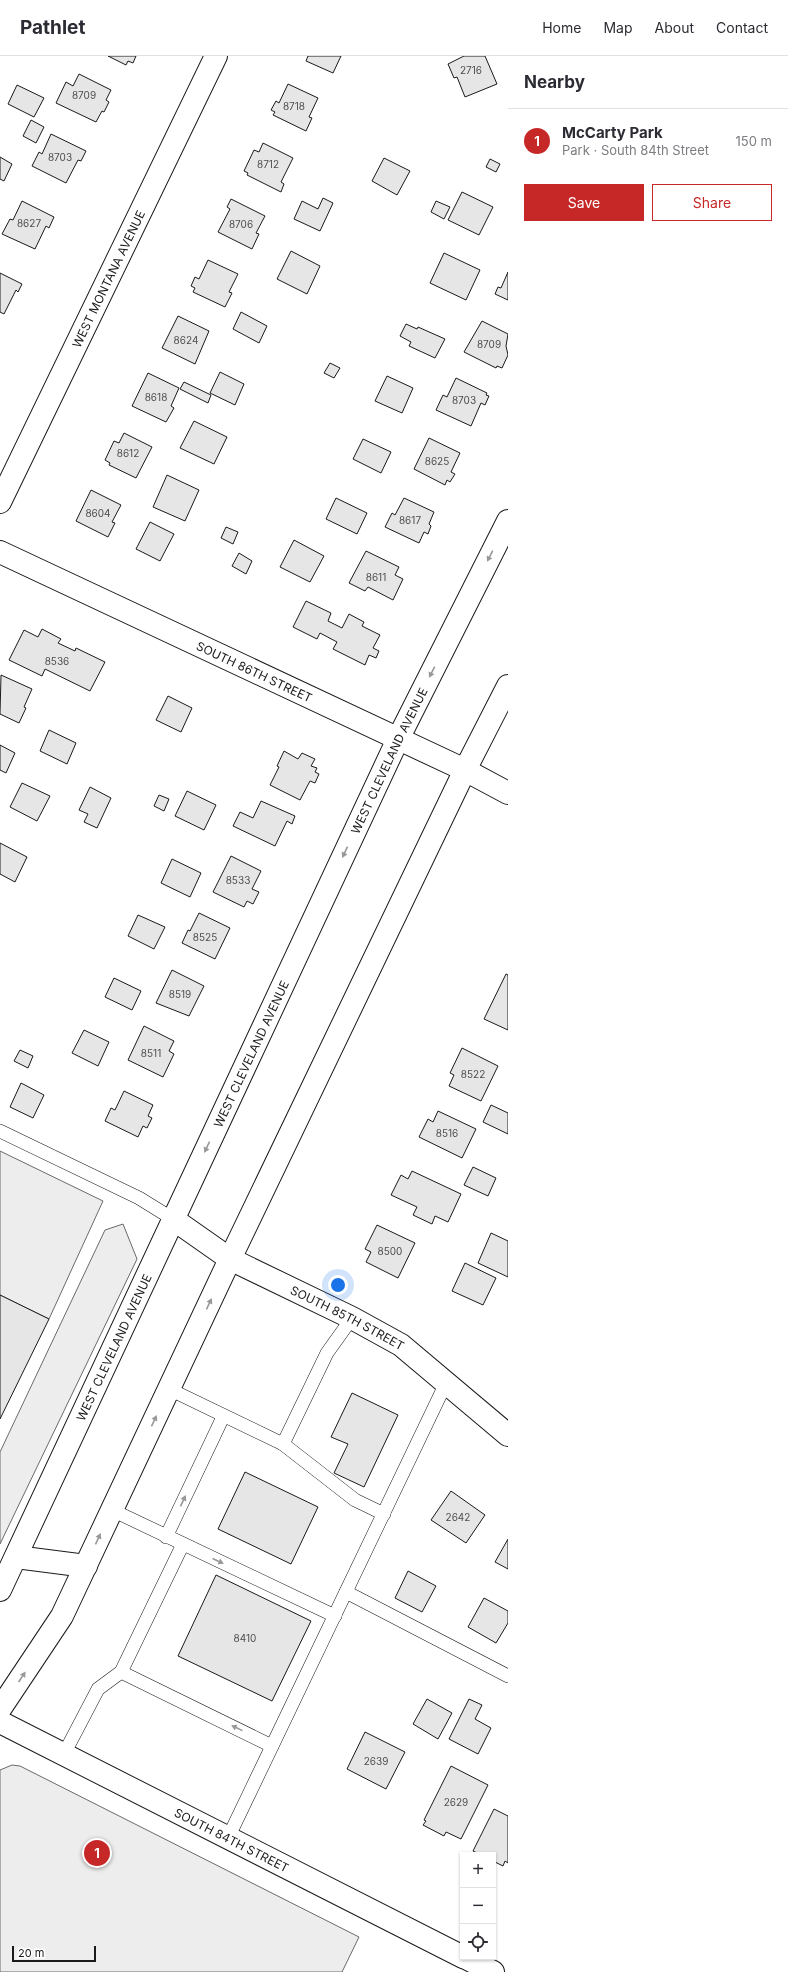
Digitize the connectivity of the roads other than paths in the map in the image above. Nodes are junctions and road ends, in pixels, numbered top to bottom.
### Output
1 (216, 56) edge
2 (0, 502) edge
3 (508, 521) edge
4 (0, 552) edge
5 (508, 686) edge
6 (398, 739) junction
7 (466, 770) junction
8 (508, 793) edge
9 (0, 1131) edge
10 (173, 1219) junction
11 (230, 1259) junction
12 (352, 1318) junction
13 (446, 1383) junction
14 (169, 1389) junction
15 (223, 1417) junction
16 (508, 1435) edge
17 (282, 1444) junction
18 (112, 1510) junction
19 (384, 1514) junction
20 (166, 1536) junction
21 (182, 1544) junction
22 (16, 1557) junction
23 (86, 1566) junction
24 (0, 1590) edge
25 (346, 1592) junction
26 (334, 1616) junction
27 (121, 1672) junction
28 (508, 1676) edge
29 (0, 1709) edge
30 (0, 1722) edge
31 (272, 1746) junction
32 (64, 1754) junction
33 (228, 1838) junction
34 (460, 1955) edge
35 (469, 1960) edge
36 (494, 1972) edge

1 - 2 street, WEST MONTANA AVENUE
3 -> 6 street, WEST CLEVELAND AVENUE
4 - 6 street, SOUTH 86TH STREET
5 - 7 street
6 - 7 street, SOUTH 86TH STREET
6 -> 10 street, WEST CLEVELAND AVENUE
7 - 8 street, SOUTH 86TH STREET
7 - 11 street
9 - 10 lane
10 - 11 street, SOUTH 85TH STREET
10 - 22 street, WEST CLEVELAND AVENUE
11 - 12 street, SOUTH 85TH STREET
14 -> 11 street
12 - 13 street, SOUTH 85TH STREET
12 - 17 lane
13 - 16 street, SOUTH 85TH STREET
13 - 19 lane
14 - 15 lane
18 -> 14 street
15 - 17 lane
20 -> 15 lane
17 - 19 lane
18 - 20 lane
23 -> 18 street
19 - 25 lane
20 - 21 lane
21 -> 26 lane
21 - 27 lane
22 - 23 street
22 - 24 street, WEST CLEVELAND AVENUE
29 -> 23 street
25 - 26 lane
25 - 28 lane
26 - 31 lane
31 -> 27 lane
27 - 32 lane
30 - 32 street, SOUTH 84TH STREET
31 - 33 lane
32 - 33 street, SOUTH 84TH STREET
33 - 34 street, SOUTH 84TH STREET
35 - 36 street, SOUTH 84TH STREET

